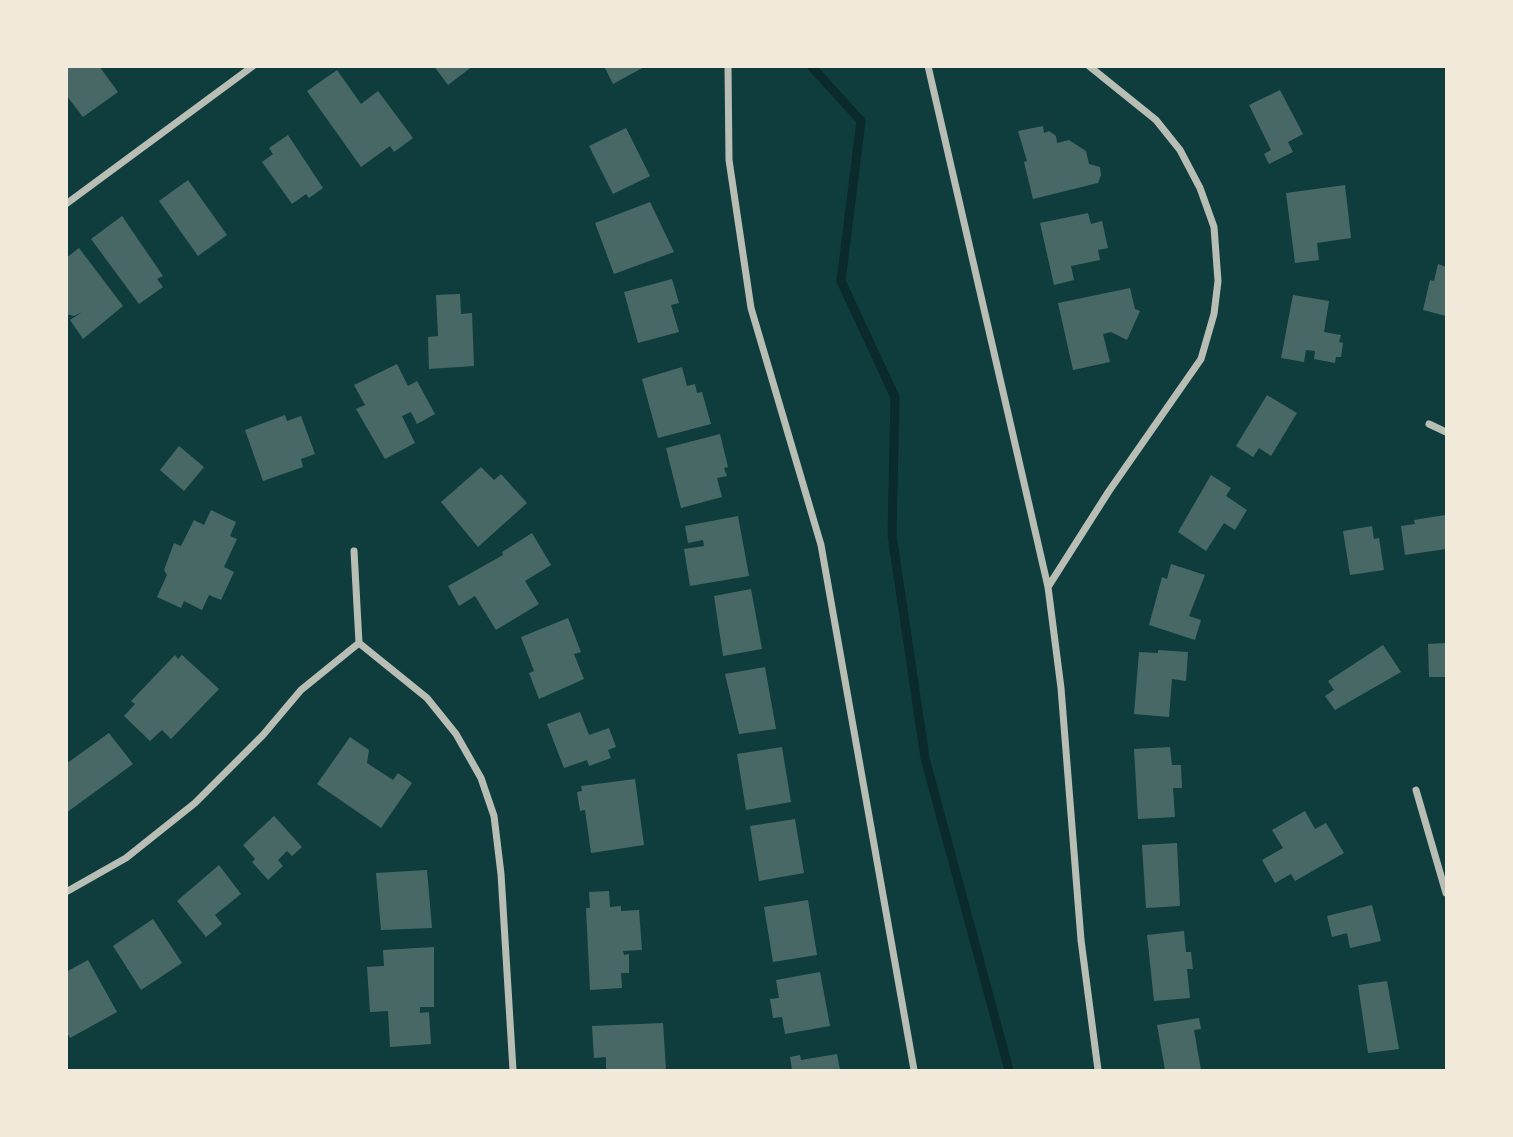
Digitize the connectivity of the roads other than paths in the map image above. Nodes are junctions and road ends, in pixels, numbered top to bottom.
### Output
1 (253, 66) edge
2 (728, 66) edge
3 (928, 66) edge
4 (1089, 66) edge
5 (66, 204) edge
6 (1429, 424) dead end
7 (1447, 432) edge
8 (354, 551) dead end
9 (1048, 587) junction
10 (359, 643) junction
11 (1416, 790) dead end
12 (66, 892) edge
13 (1447, 893) edge
14 (513, 1070) edge
15 (914, 1070) edge
16 (1098, 1070) edge

1 - 5 street
2 - 15 street
3 - 9 street
4 - 9 street
6 - 7 street
8 - 10 street
9 - 16 street
10 - 12 street
10 - 14 street
11 - 13 street

